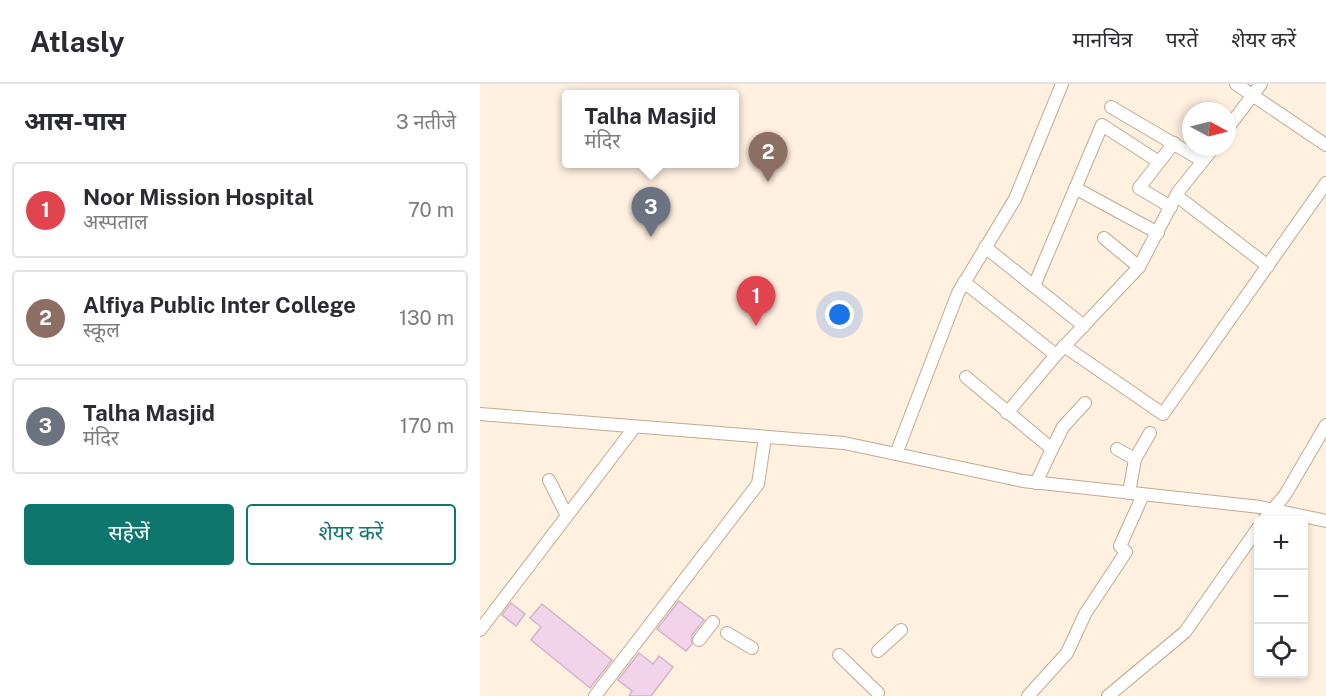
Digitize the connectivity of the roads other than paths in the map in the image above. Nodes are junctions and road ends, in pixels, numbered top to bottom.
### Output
1 (1062, 84) edge
2 (1236, 84) edge
3 (1262, 84) edge
4 (1253, 95) junction
5 (1111, 107) dead end
6 (1236, 117) edge
7 (1174, 143) junction
8 (1326, 145) edge
9 (1207, 156) edge
10 (1203, 161) junction
11 (1159, 162) junction
12 (1326, 183) edge
13 (1075, 188) junction
14 (1174, 201) junction
15 (1158, 233) junction
16 (1104, 238) dead end
17 (985, 248) junction
18 (1268, 266) junction
19 (1139, 267) junction
20 (964, 282) junction
21 (1034, 286) junction
22 (1084, 326) junction
23 (1060, 350) junction
24 (966, 377) dead end
25 (1085, 403) dead end
26 (1007, 413) junction
27 (480, 414) edge
28 (1326, 425) edge
29 (634, 428) junction
30 (1150, 433) dead end
31 (765, 437) junction
32 (1052, 449) junction
33 (1117, 449) dead end
34 (896, 454) junction
35 (1135, 459) junction
36 (549, 480) dead end
37 (1036, 483) junction
38 (1130, 494) junction
39 (1143, 495) junction
40 (566, 514) junction
41 (1267, 515) edge
42 (1326, 521) edge
43 (1254, 534) edge
44 (713, 622) dead end
45 (480, 630) edge
46 (901, 630) dead end
47 (727, 633) dead end
48 (699, 640) dead end
49 (752, 648) dead end
50 (878, 651) dead end
51 (839, 655) dead end
52 (878, 693) dead end
53 (595, 696) edge
54 (1028, 696) edge
55 (1108, 696) edge

1 - 17 street
2 - 4 street
3 - 4 street
4 - 6 street
4 - 8 street
5 - 7 street
7 - 10 street
7 - 11 street
9 - 10 street
10 - 14 street
11 - 13 street
11 - 14 street
12 - 18 street
13 - 15 street
13 - 21 street
14 - 15 street
14 - 18 street
15 - 19 street
16 - 19 street
17 - 20 street
17 - 21 street
18 - 23 street
19 - 22 street
20 - 23 street
20 - 34 street
21 - 22 street
22 - 23 street
23 - 26 street
24 - 26 street
25 - 32 street
26 - 32 street
27 - 29 street
28 - 41 street
29 - 31 street
29 - 40 street
30 - 35 street
31 - 34 street
31 - 53 street
32 - 37 street
33 - 35 street
34 - 37 street
35 - 38 street
36 - 40 street
37 - 38 street
38 - 39 street
39 - 41 street
39 - 54 street
40 - 45 street
41 - 42 street
43 - 55 street
44 - 48 street
46 - 50 street
47 - 49 street
51 - 52 street

